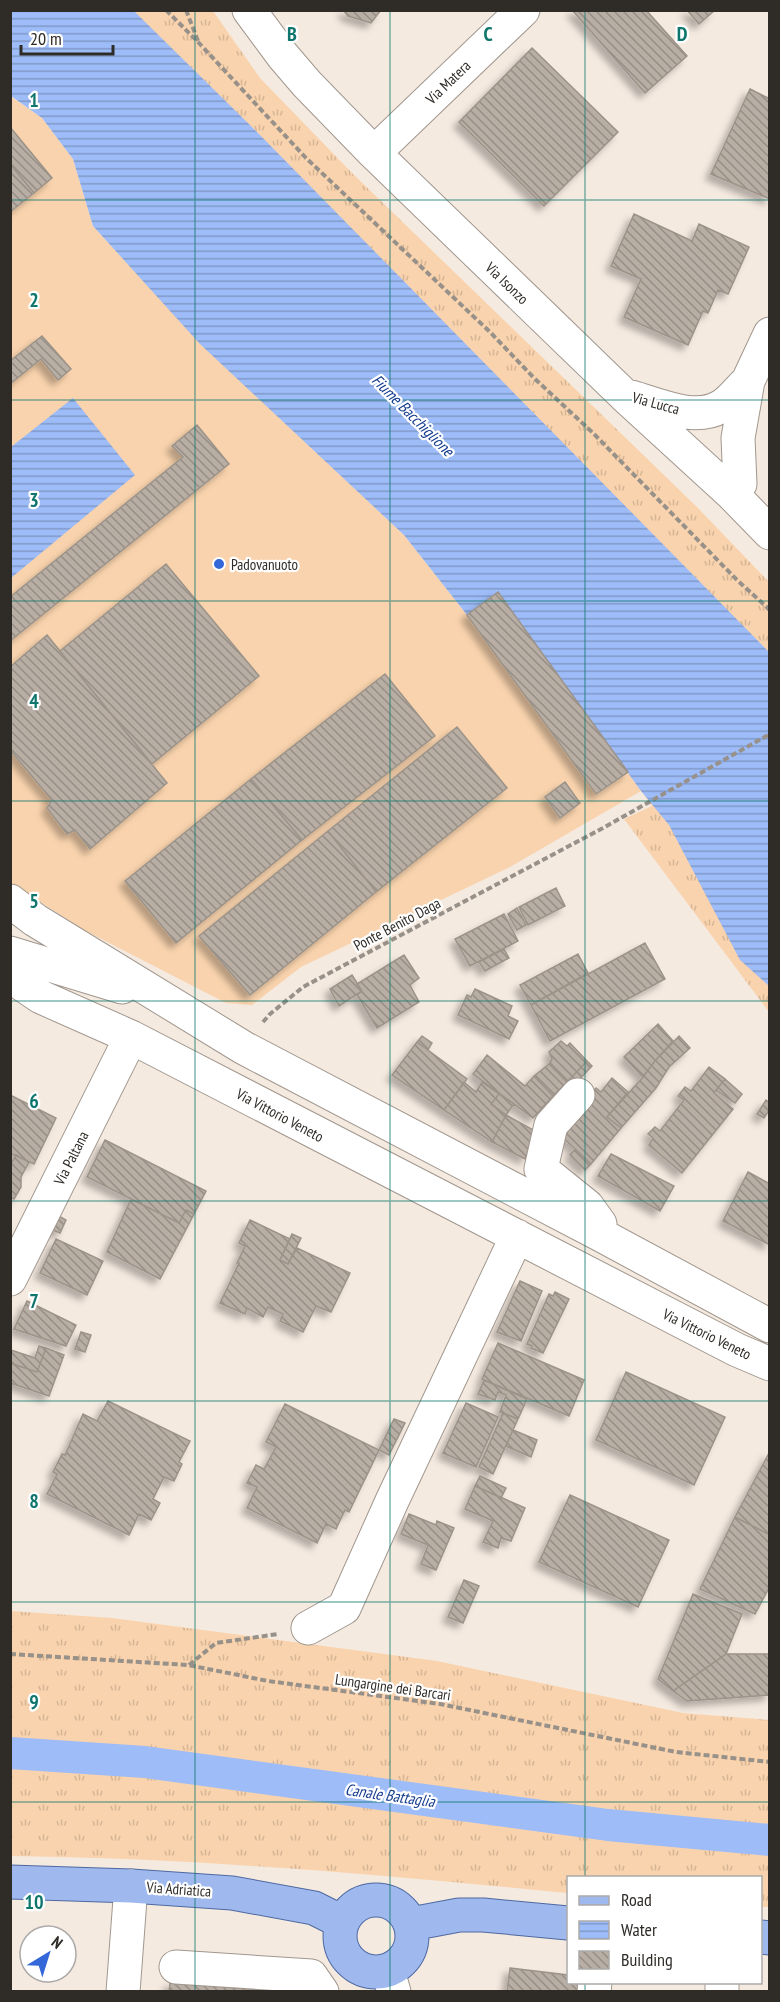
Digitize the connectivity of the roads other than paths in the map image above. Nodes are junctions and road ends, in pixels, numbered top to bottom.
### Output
1 (523, 10) edge
2 (258, 14) edge
3 (374, 153) junction
4 (770, 334) edge
5 (748, 381) junction
6 (624, 395) junction
7 (731, 493) junction
8 (770, 533) edge
9 (10, 902) edge
10 (10, 953) edge
11 (10, 976) edge
12 (26, 994) edge
13 (169, 1003) junction
14 (131, 1037) junction
15 (578, 1095) dead end
16 (601, 1234) junction
17 (517, 1236) junction
18 (10, 1279) edge
19 (770, 1326) edge
20 (770, 1364) edge
21 (308, 1628) road end
22 (10, 1882) edge
23 (131, 1886) junction
24 (342, 1922) junction
25 (567, 1923) edge
26 (411, 1924) junction
27 (176, 1967) dead end
28 (391, 1981) edge
29 (123, 1992) edge
30 (322, 1992) edge

1 - 3 street, Via Matera
2 - 3 street, Via Isonzo
3 - 6 street, Via Isonzo
4 - 5 street, Via Lucca
5 - 6 street, Via Lucca
5 - 7 street, Via Lucca
6 - 7 street, Via Isonzo
7 - 8 street, Via Isonzo
9 - 13 street
10 - 13 street
11 - 12 street, Via Vittorio Veneto
12 - 14 street, Via Vittorio Veneto
13 - 16 street
14 - 17 street, Via Vittorio Veneto
14 - 18 street, Via Paltana
15 - 16 street
16 - 19 street
17 - 20 street, Via Vittorio Veneto
17 - 21 street
22 - 23 main road, Via Adriatica
23 - 24 main road, Via Adriatica
23 - 29 street
24 - 26 main road
24 - 28 main road
25 - 26 main road
26 - 28 main road
27 - 30 street

